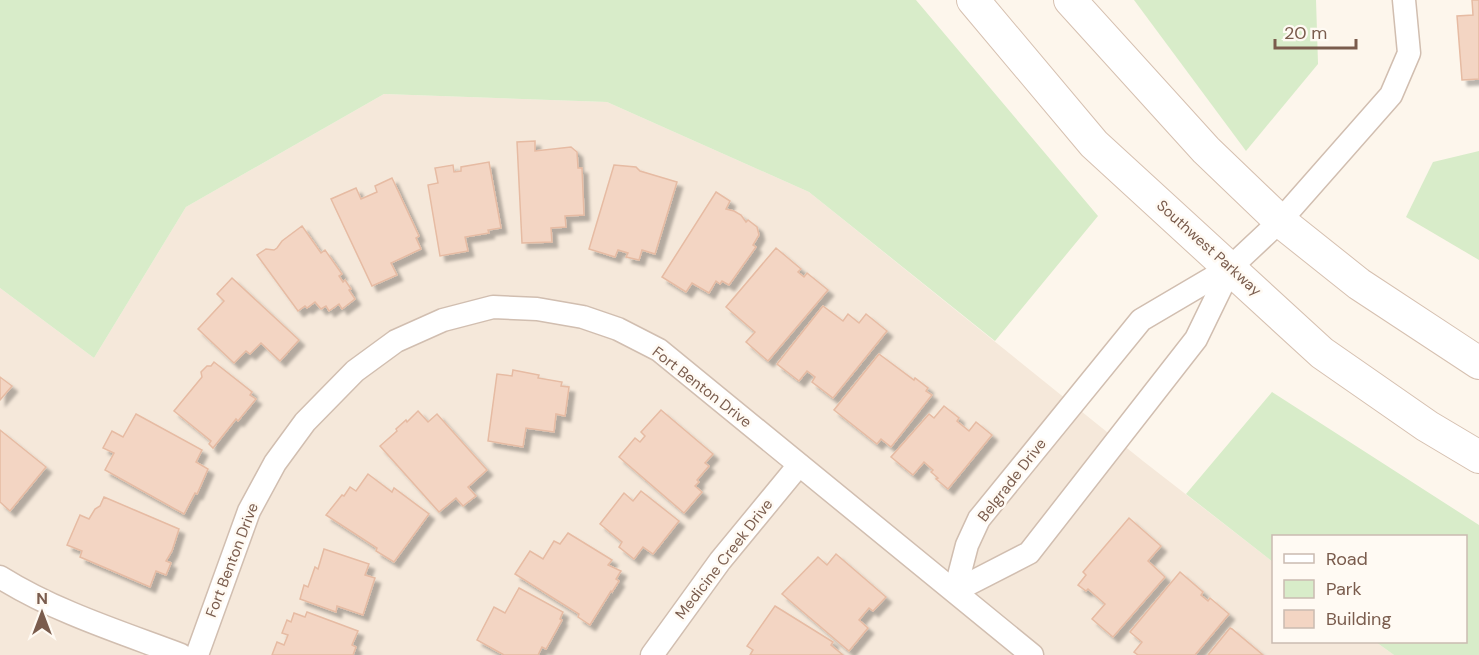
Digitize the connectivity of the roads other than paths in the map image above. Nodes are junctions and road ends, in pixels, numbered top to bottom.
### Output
1 (973, 0) edge
2 (1070, 0) edge
3 (1404, 0) edge
4 (1280, 221) junction
5 (1231, 267) junction
6 (1479, 363) edge
7 (1479, 457) edge
8 (799, 465) junction
9 (0, 577) edge
10 (955, 591) junction
11 (182, 655) edge
12 (197, 655) edge
13 (652, 655) edge
14 (1032, 655) edge

1 - 5 main road, Southwest Parkway
2 - 4 main road
3 - 4 street, Belgrade Drive
4 - 5 street, Belgrade Drive
4 - 6 main road
5 - 7 main road, Southwest Parkway
5 - 10 street, Belgrade Drive
5 - 10 street, Belgrade Drive
8 - 10 street, Fort Benton Drive
8 - 12 street, Fort Benton Drive
8 - 13 street, Medicine Creek Drive
9 - 11 street
10 - 14 street, Fort Benton Drive

